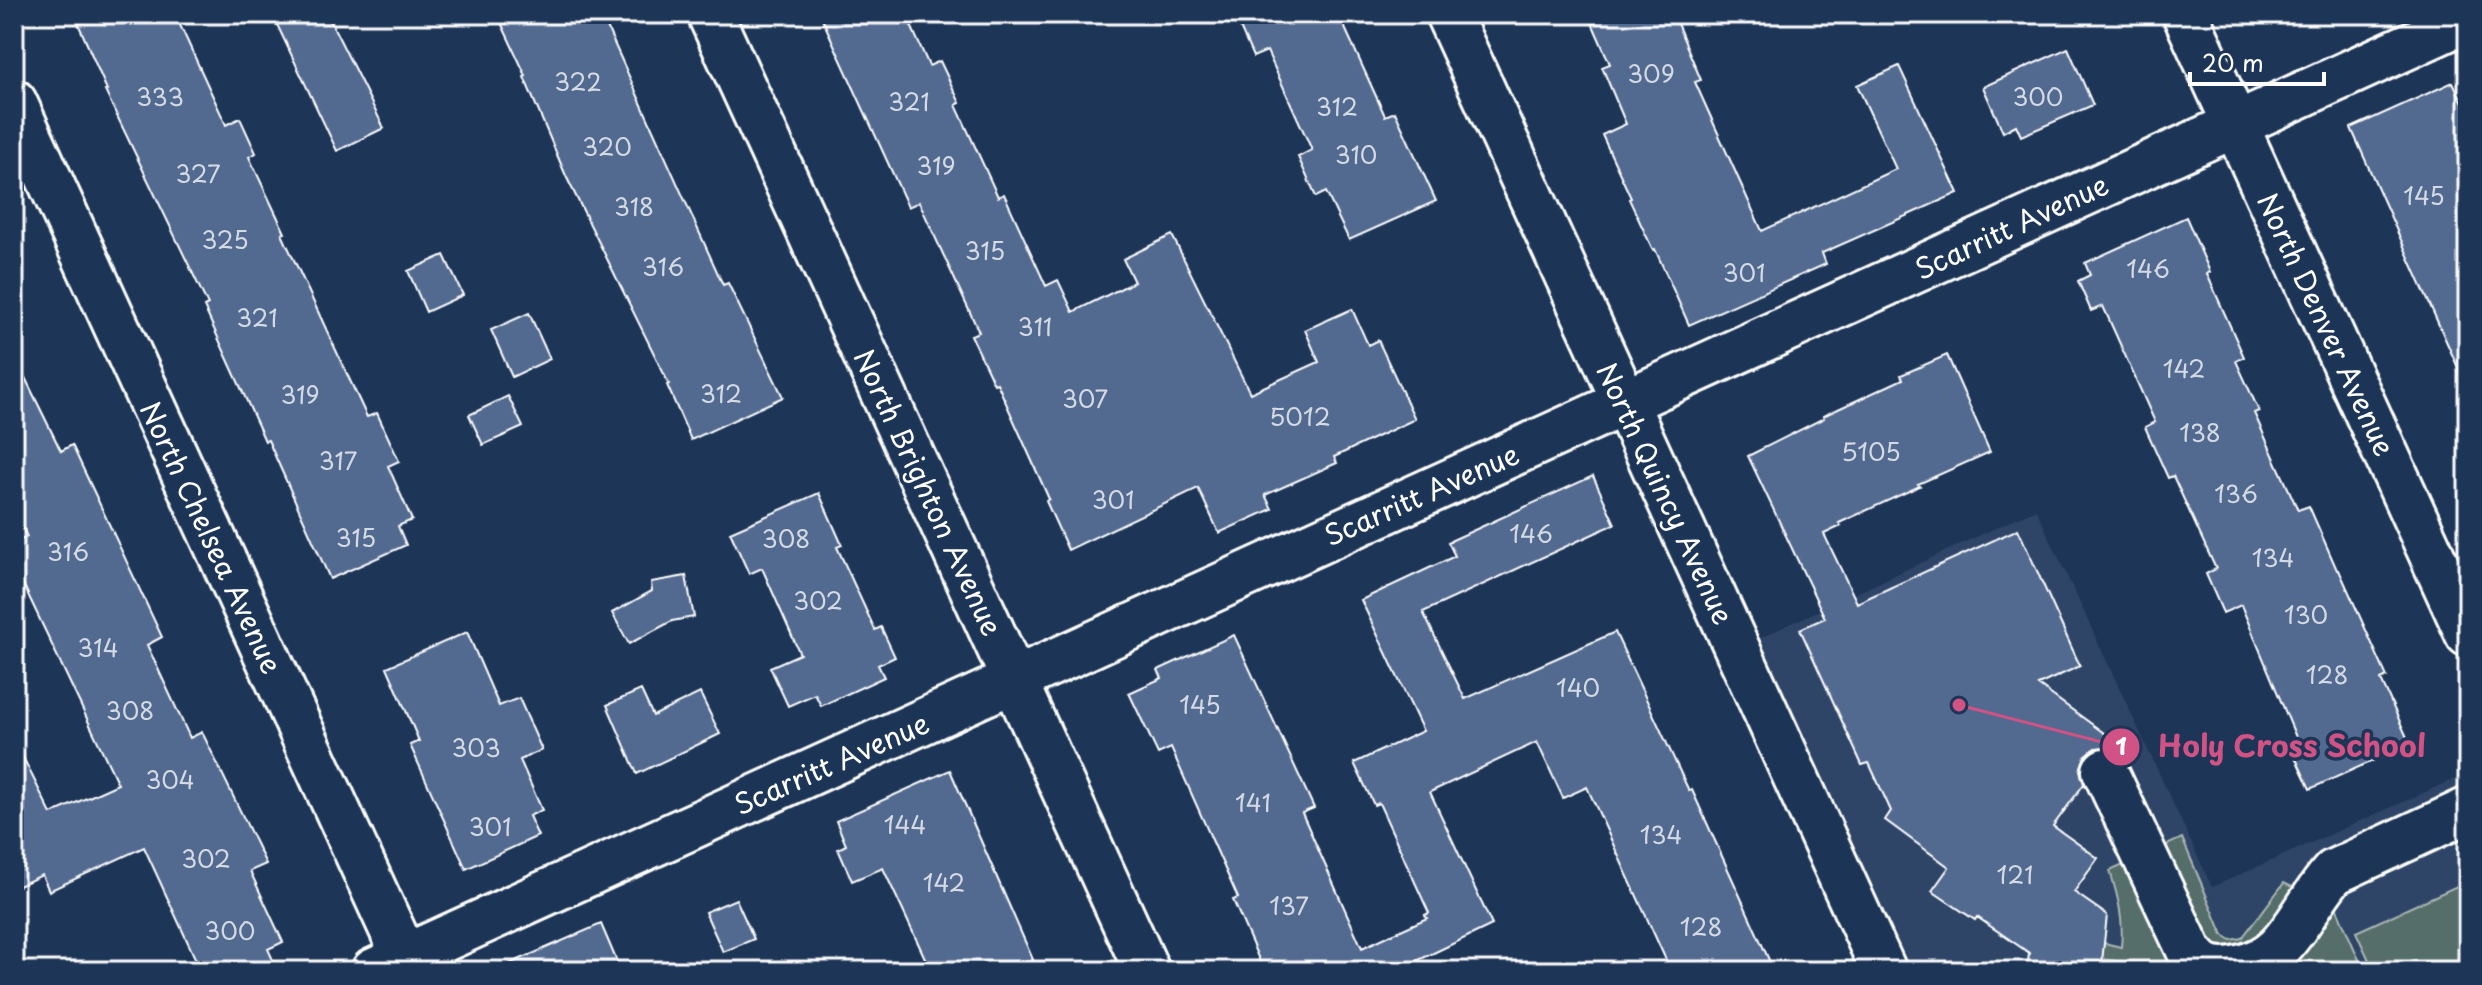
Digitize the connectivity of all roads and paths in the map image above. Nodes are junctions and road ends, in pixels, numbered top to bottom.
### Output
1 (710, 14) edge
2 (1448, 14) edge
3 (2185, 14) edge
4 (2468, 19) edge
5 (14, 102) edge
6 (2235, 124) junction
7 (1625, 402) junction
8 (2468, 634) edge
9 (1014, 679) junction
10 (2105, 771) dead end
11 (2468, 810) edge
12 (396, 966) edge
13 (1147, 971) edge
14 (1884, 971) edge

1 - 9 street, North Brighton Avenue
2 - 7 street, North Quincy Avenue
3 - 6 street, North Denver Avenue
4 - 6 street, Scarritt Avenue
5 - 12 street, North Chelsea Avenue
6 - 7 street, Scarritt Avenue
6 - 8 street, North Denver Avenue
7 - 9 street, Scarritt Avenue
7 - 14 street, North Quincy Avenue
9 - 12 street, Scarritt Avenue
9 - 13 street, North Brighton Avenue
10 - 11 street

